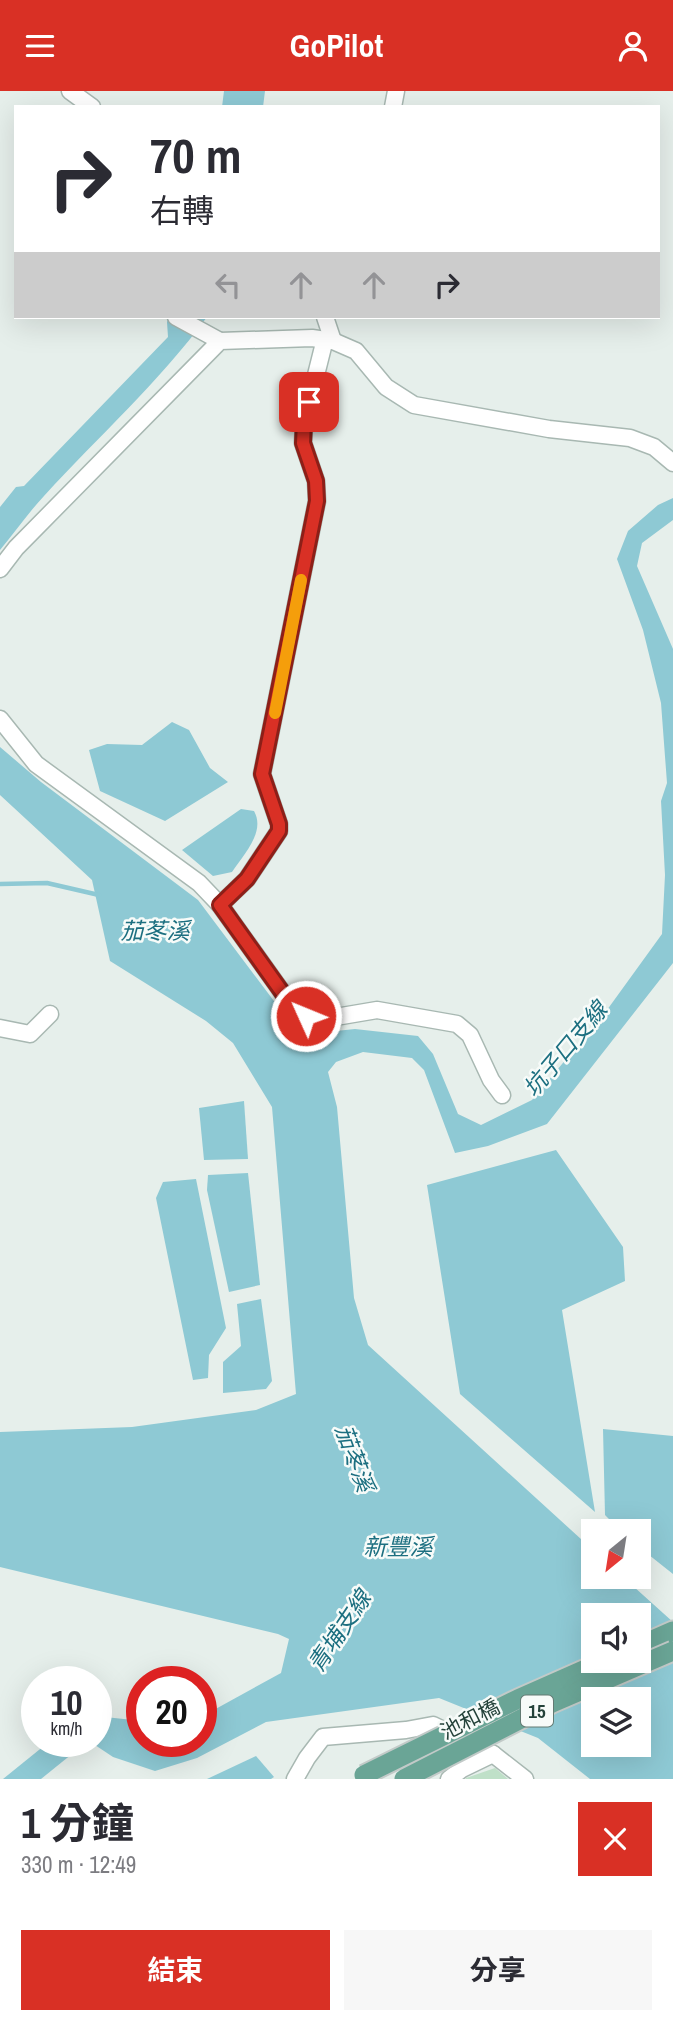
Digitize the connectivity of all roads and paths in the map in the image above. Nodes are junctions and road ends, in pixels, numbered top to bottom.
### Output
1 (70, 91) edge
2 (89, 105) edge
3 (180, 319) edge
4 (325, 319) edge
5 (329, 340) junction
6 (219, 341) junction
7 (673, 463) edge
8 (0, 569) edge
9 (0, 719) edge
10 (220, 905) junction
11 (50, 1014) dead end
12 (0, 1028) edge
13 (502, 1095) dead end
14 (673, 1630) edge
15 (651, 1640) edge
16 (673, 1651) edge
17 (581, 1671) edge
18 (456, 1736) junction
19 (493, 1754) junction
20 (456, 1774) edge
21 (361, 1777) edge
22 (295, 1779) edge
23 (404, 1779) edge
24 (525, 1779) edge

1 - 2 street
3 - 6 street
4 - 5 street
5 - 6 street
5 - 7 street
5 - 10 street
6 - 8 street
9 - 10 street
10 - 13 street
11 - 12 street
14 - 15 main road
16 - 23 main road, 池和橋 / 15, bridge
17 - 21 main road, 池和橋 / 15, bridge
18 - 19 street
18 - 20 street
18 - 22 street
19 - 20 street
19 - 24 street

